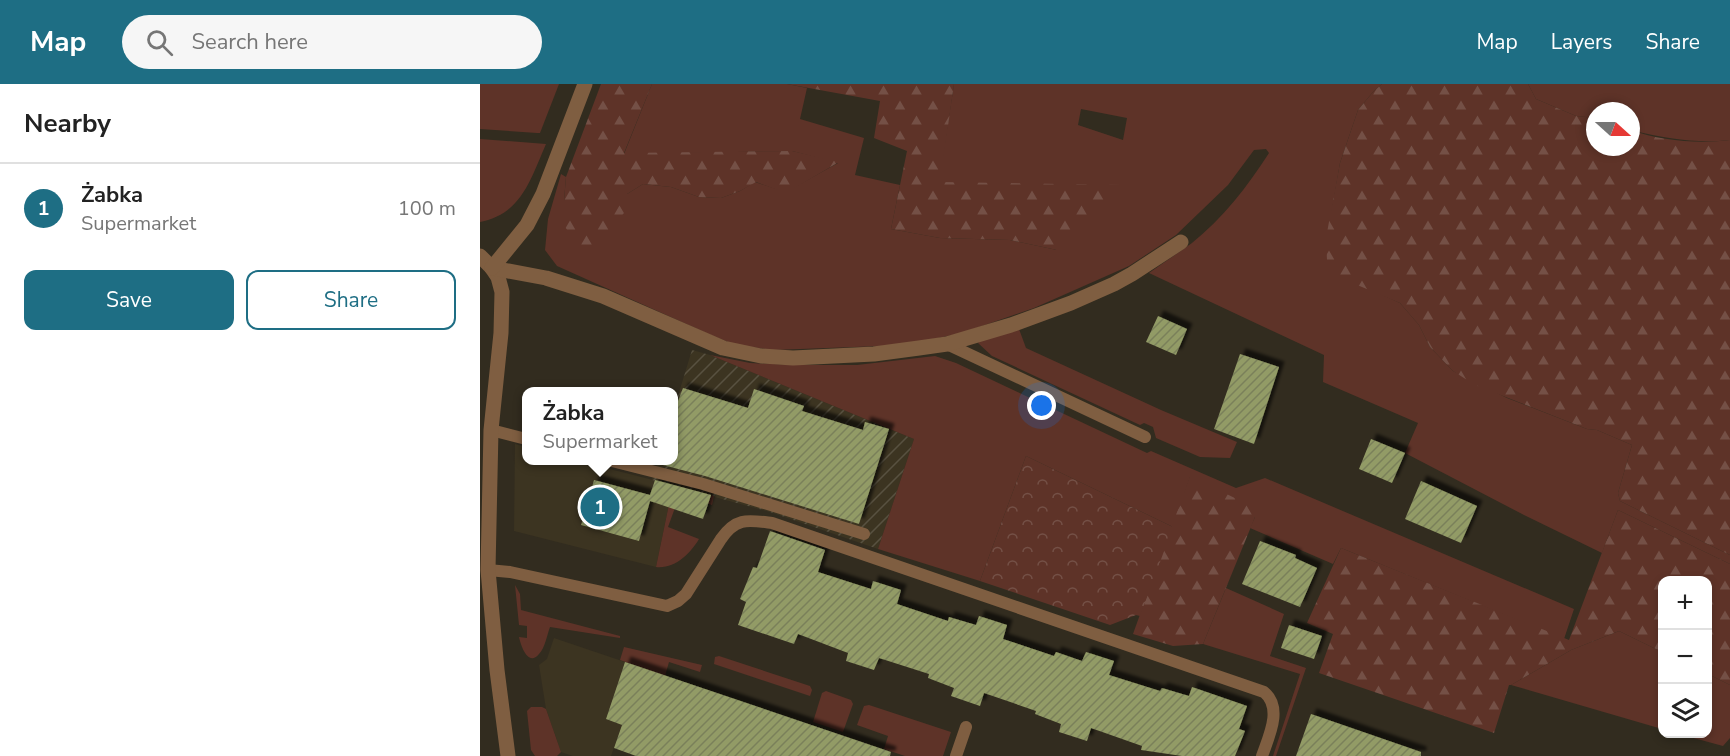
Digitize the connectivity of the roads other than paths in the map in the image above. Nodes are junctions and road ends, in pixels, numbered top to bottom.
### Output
1 (585, 84) edge
2 (1181, 242) dead end
3 (480, 256) edge
4 (492, 268) junction
5 (946, 344) junction
6 (491, 430) junction
7 (1145, 437) dead end
8 (522, 438) edge
9 (628, 465) edge
10 (864, 534) dead end
11 (489, 570) junction
12 (966, 728) dead end
13 (508, 756) edge
14 (956, 756) edge
15 (1262, 756) edge

1 - 4 street
2 - 5 street
3 - 4 street
4 - 5 street
4 - 6 street
5 - 7 lane
6 - 8 lane
6 - 11 street
9 - 10 lane
11 - 13 street
11 - 15 lane
12 - 14 lane

